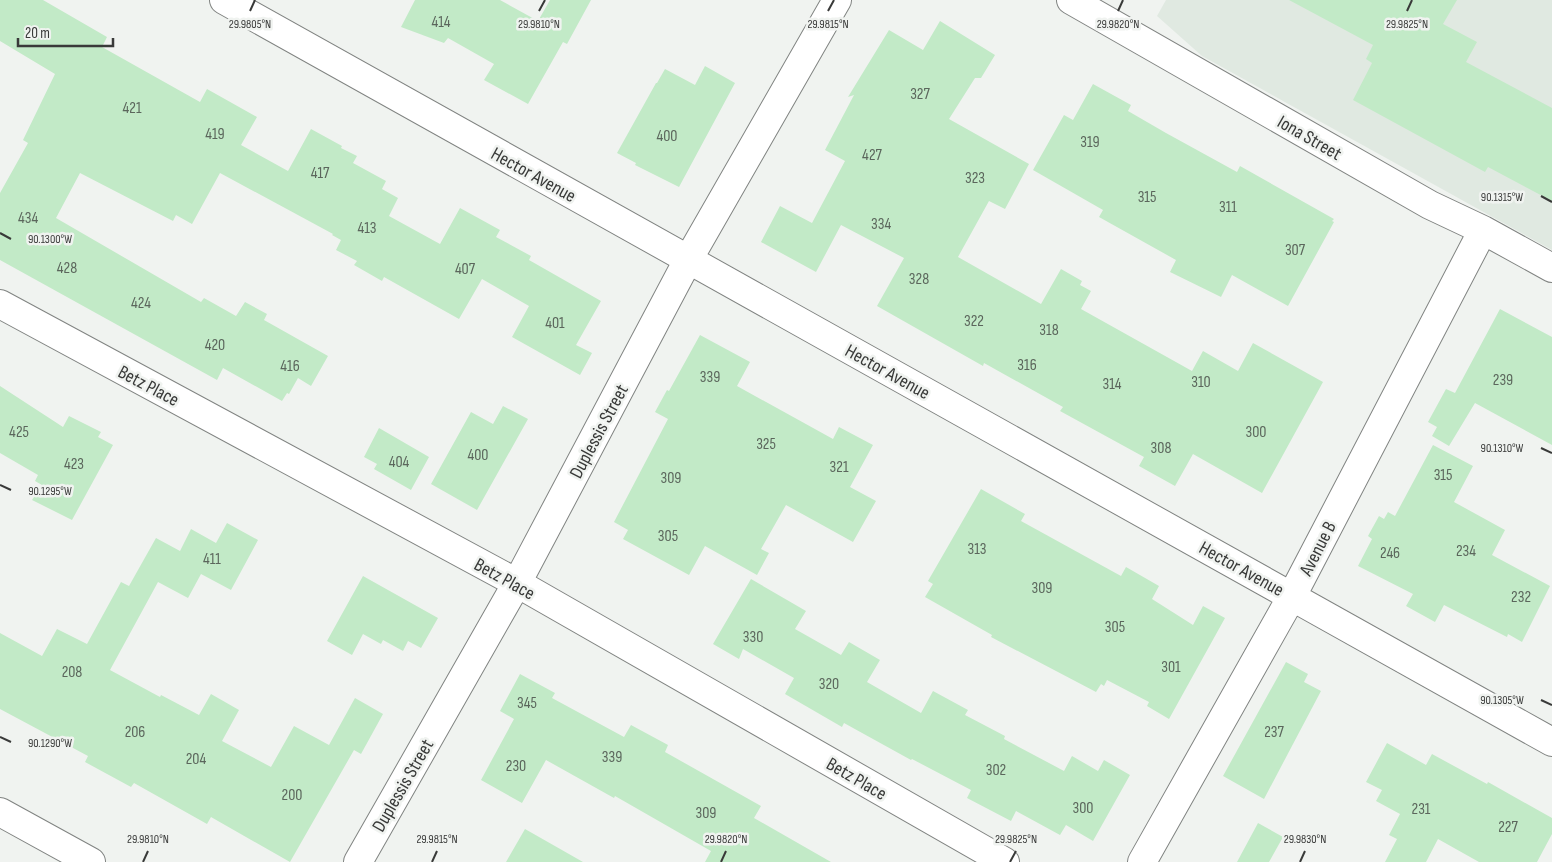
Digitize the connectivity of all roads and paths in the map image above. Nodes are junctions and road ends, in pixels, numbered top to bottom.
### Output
1 (224, 0) edge
2 (838, 0) edge
3 (1071, 0) edge
4 (1484, 230) junction
5 (688, 260) junction
6 (1552, 268) edge
7 (0, 304) edge
8 (517, 584) junction
9 (1292, 596) junction
10 (1552, 742) edge
11 (0, 812) edge
12 (91, 862) edge
13 (358, 862) edge
14 (1005, 862) edge
15 (1142, 862) edge

1 - 5 street, Hector Avenue
2 - 5 street, Duplessis Street
3 - 4 street, Iona Street
4 - 6 street, Iona Street
4 - 9 street, Avenue B
5 - 8 street, Duplessis Street
5 - 9 street, Hector Avenue
7 - 8 street, Betz Place
8 - 13 street, Duplessis Street
8 - 14 street, Betz Place
9 - 10 street, Hector Avenue
9 - 15 street, Avenue B
11 - 12 street

